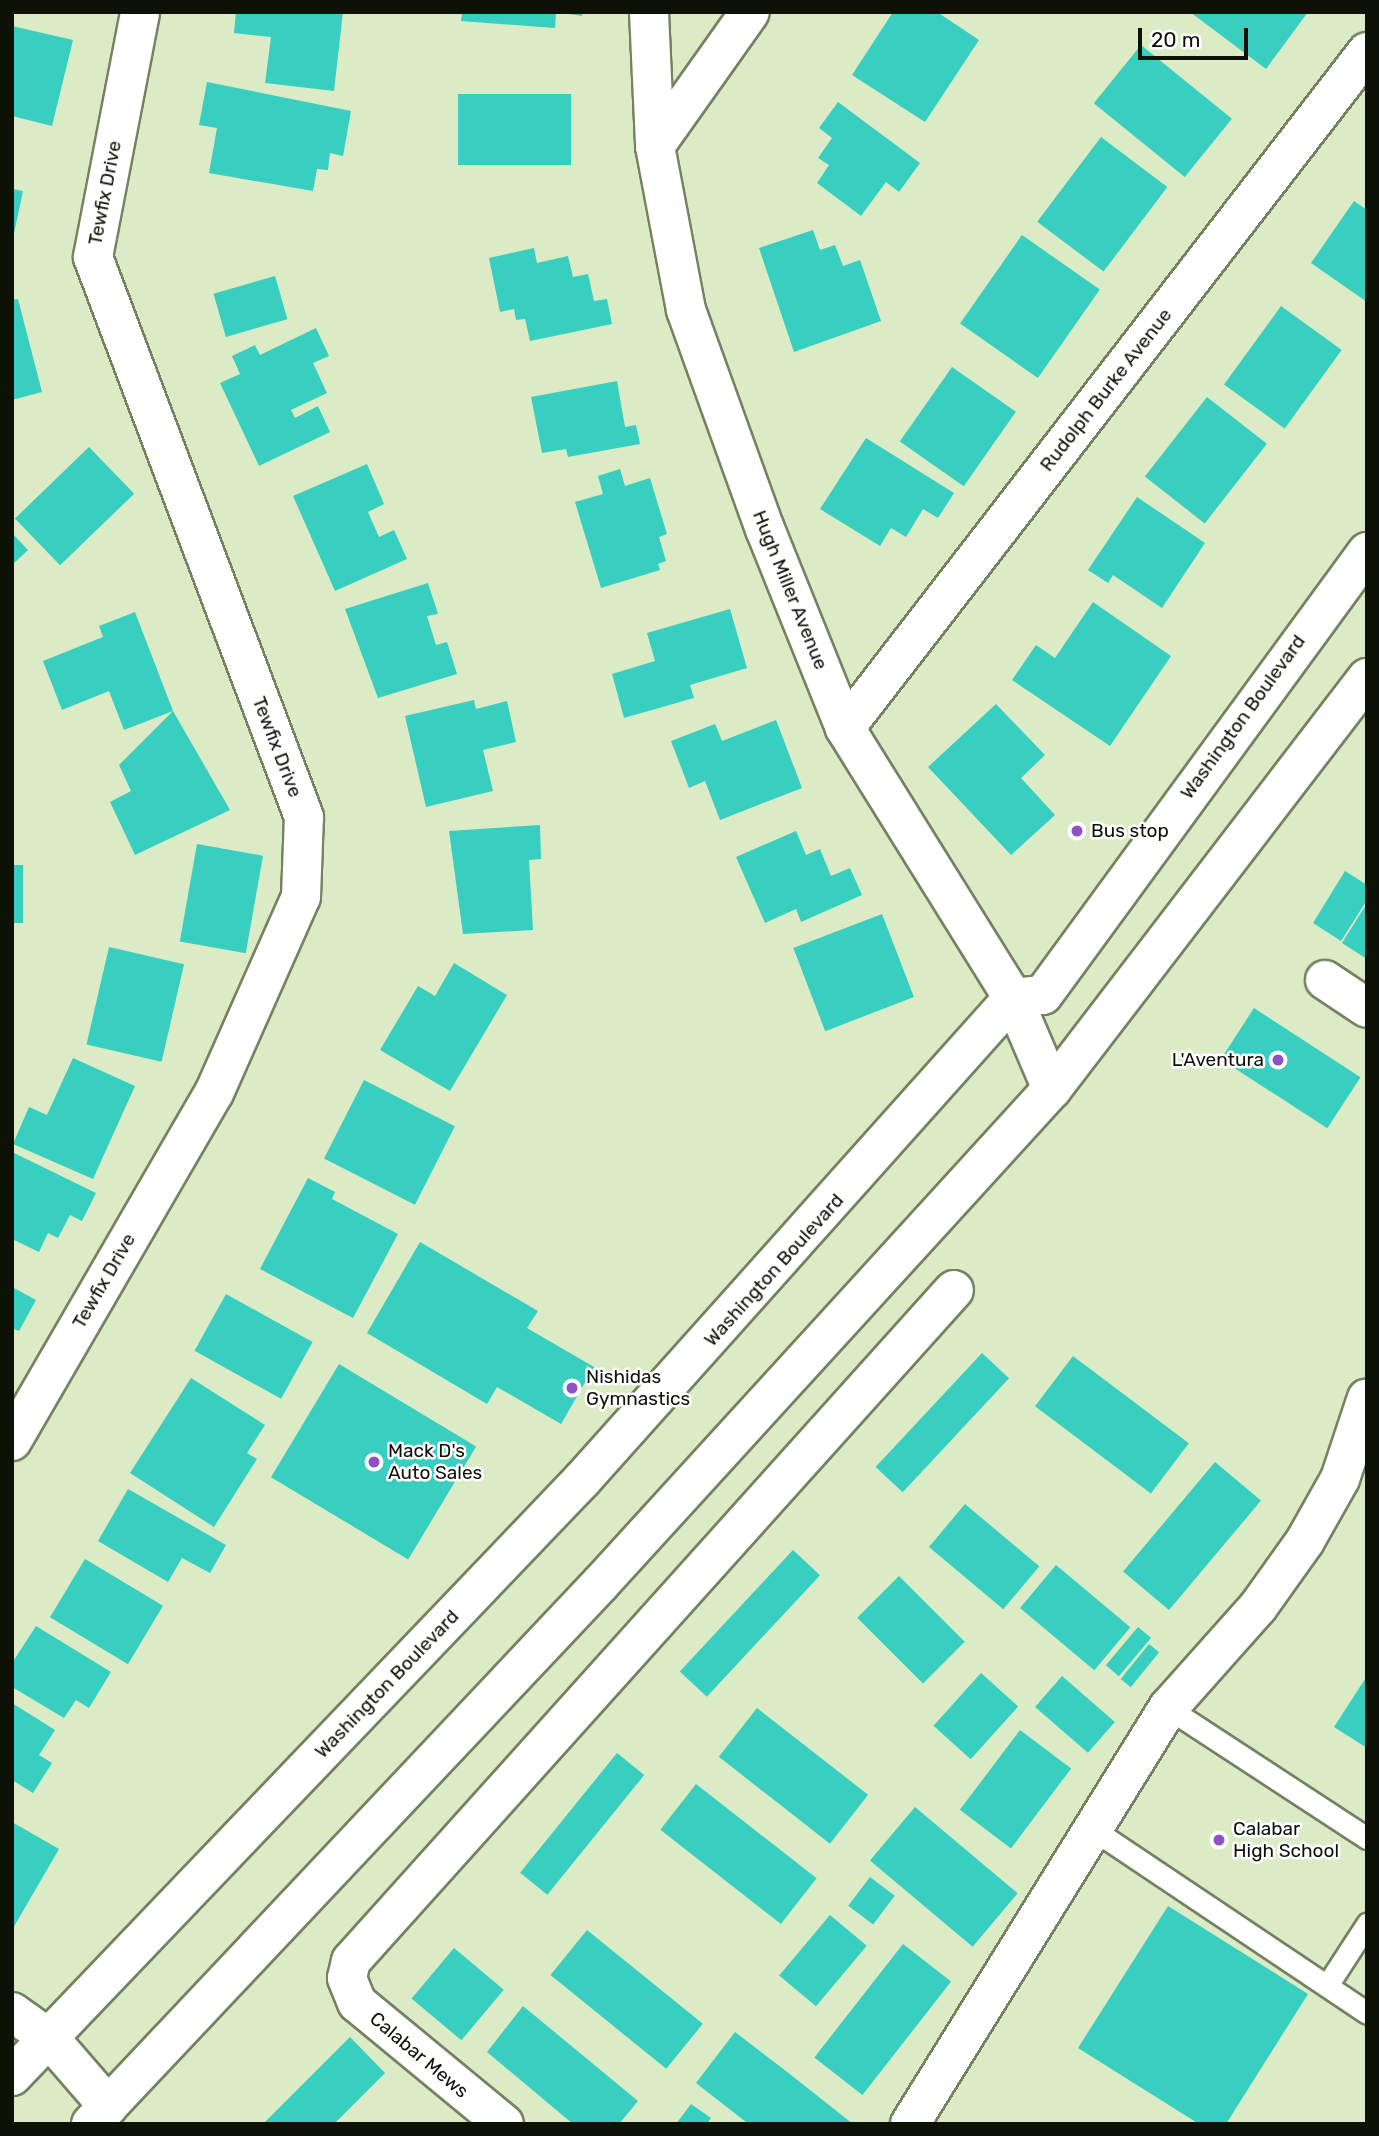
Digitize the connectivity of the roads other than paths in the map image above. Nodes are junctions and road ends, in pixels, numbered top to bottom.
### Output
1 (140, 12) edge
2 (649, 12) edge
3 (750, 12) edge
4 (1367, 52) edge
5 (656, 146) junction
6 (1367, 552) edge
7 (1367, 678) edge
8 (845, 728) junction
9 (1325, 980) dead end
10 (1013, 998) junction
11 (1367, 1008) edge
12 (1052, 1089) junction
13 (954, 1290) dead end
14 (1367, 1398) edge
15 (12, 1441) edge
16 (1168, 1708) junction
17 (1091, 1828) junction
18 (1367, 1838) edge
19 (1367, 1924) edge
20 (1328, 1984) junction
21 (12, 2012) edge
22 (1367, 2013) edge
23 (50, 2039) junction
24 (12, 2076) edge
25 (99, 2115) edge
26 (504, 2124) edge
27 (910, 2124) edge

1 - 15 main road, Tewfix Drive
2 - 5 main road, Hugh Miller Avenue
3 - 5 main road
4 - 8 main road, Rudolph Burke Avenue
5 - 8 main road, Hugh Miller Avenue
6 - 10 main road, Washington Boulevard
7 - 12 main road
8 - 10 main road, Hugh Miller Avenue
9 - 11 main road
10 - 12 main road, Hugh Miller Avenue
10 - 23 main road, Washington Boulevard
12 - 25 main road
13 - 26 main road, Calabar Mews
14 - 16 main road
16 - 17 main road
16 - 18 lane
17 - 20 lane
17 - 27 main road
19 - 20 lane
20 - 22 lane
21 - 23 main road
23 - 24 main road, Washington Boulevard
23 - 25 main road

